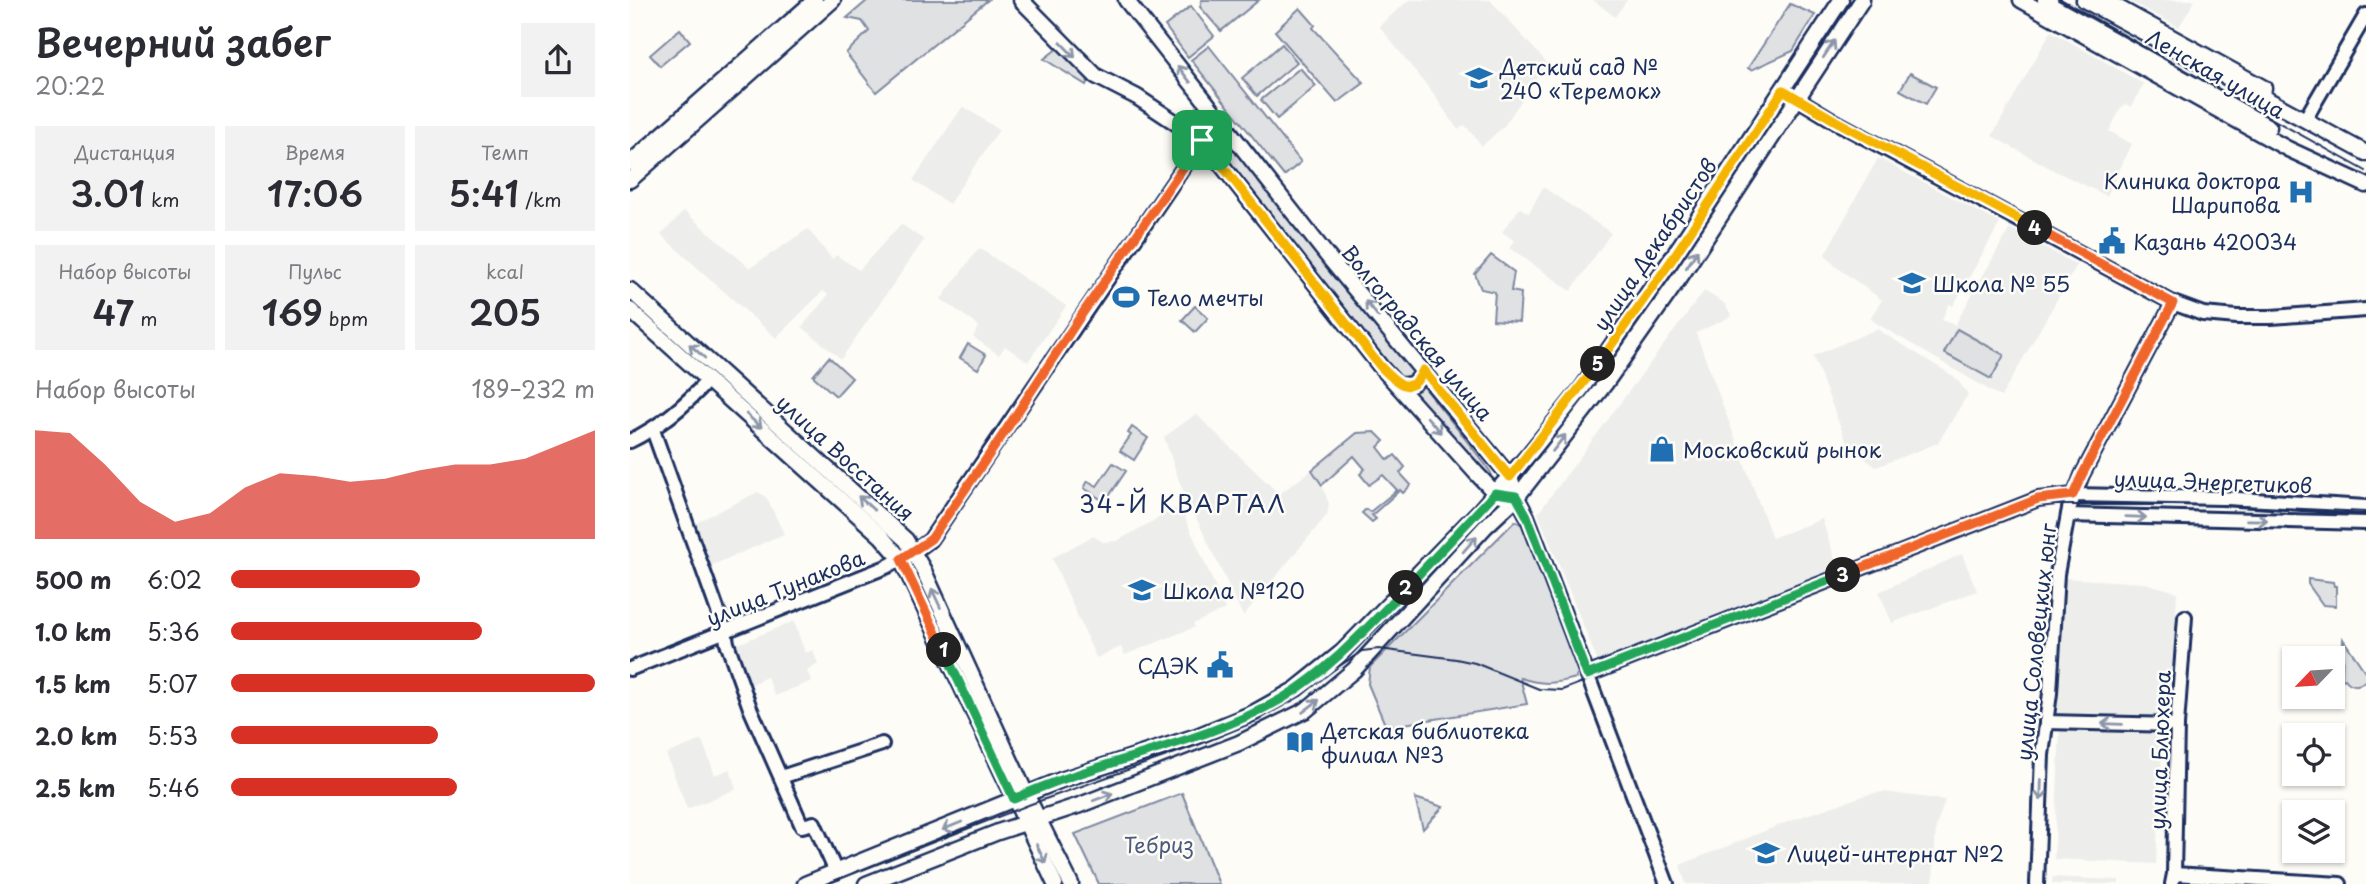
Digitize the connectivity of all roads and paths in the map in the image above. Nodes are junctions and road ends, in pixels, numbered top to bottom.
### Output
1 (815, 0) edge
2 (833, 0) edge
3 (1021, 0) edge
4 (1126, 0) edge
5 (1841, 0) edge
6 (1862, 0) edge
7 (2021, 0) edge
8 (2045, 0) edge
9 (2084, 0) edge
10 (2104, 0) edge
11 (2366, 15) edge
12 (1783, 90) junction
13 (1797, 98) junction
14 (2307, 116) junction
15 (2323, 129) junction
16 (1202, 140) junction
17 (2366, 153) edge
18 (630, 163) edge
19 (630, 180) edge
20 (2366, 184) edge
21 (630, 290) edge
22 (2173, 303) junction
23 (630, 310) edge
24 (2366, 310) edge
25 (1423, 370) junction
26 (708, 380) junction
27 (1399, 385) junction
28 (653, 430) junction
29 (630, 441) edge
30 (1510, 477) junction
31 (1495, 493) junction
32 (2073, 495) junction
33 (1517, 497) junction
34 (2366, 506) edge
35 (2068, 515) junction
36 (2366, 523) edge
37 (914, 552) junction
38 (901, 559) junction
39 (2185, 617) dead end
40 (726, 631) junction
41 (630, 669) edge
42 (1587, 675) junction
43 (2046, 722) junction
44 (2177, 726) junction
45 (882, 744) dead end
46 (781, 777) junction
47 (1020, 797) junction
48 (1032, 821) junction
49 (836, 872) junction
50 (2173, 879) edge
51 (805, 884) edge
52 (866, 884) edge
53 (1055, 884) edge
54 (1071, 884) edge
55 (1667, 884) edge
56 (2037, 884) edge
57 (2340, 884) edge

1 - 18 main road
2 - 19 main road
3 -> 16 main road
25 -> 4 main road, Волгоградская улица
5 - 12 main road, улица Декабристов
13 -> 6 main road, улица Декабристов
7 - 20 main road
8 - 20 main road, Ленская улица
9 - 15 main road, Ленская улица
10 - 14 main road
11 - 14 street
12 - 13 street
12 - 30 main road, улица Декабристов
13 - 22 street
33 -> 13 main road, улица Декабристов
14 - 15 main road
15 - 17 main road, Ленская улица
16 - 27 main road
16 - 37 street, улица Тунакова
37 -> 21 main road, улица Восстания
22 - 24 street
22 - 32 street, улица Соловецких юнг
23 - 26 main road, улица Восстания
25 - 27 main road
25 - 30 main road, Волгоградская улица
26 - 28 street
26 -> 38 main road, улица Восстания
27 -> 31 main road
28 - 29 street
28 - 40 street
30 - 31 main road, улица Декабристов
30 - 33 main road, Волгоградская улица
31 - 33 main road
31 - 47 main road, улица Декабристов
32 - 34 street, улица Энергетиков
32 - 35 street, улица Соловецких юнг
32 - 42 street, улица Энергетиков
33 - 42 street
48 -> 33 main road, улица Декабристов
35 -> 36 street, улица Энергетиков
35 - 43 street, улица Соловецких юнг
37 - 38 street, улица Тунакова
47 -> 37 main road, улица Восстания
38 - 40 street, улица Тунакова
38 - 47 main road, улица Восстания
39 - 44 street, улица Блюхера
40 - 41 street, улица Тунакова
40 - 46 street
42 - 55 street
44 -> 43 street
43 -> 56 street, улица Соловецких юнг
44 - 50 street, улица Блюхера
45 - 46 street
46 - 49 street
47 - 48 main road, улица Восстания
47 -> 49 main road, улица Декабристов
48 - 52 main road, улица Декабристов
48 -> 53 main road, улица Восстания
48 - 54 main road, улица Восстания
49 - 51 main road, улица Декабристов
50 - 57 street

